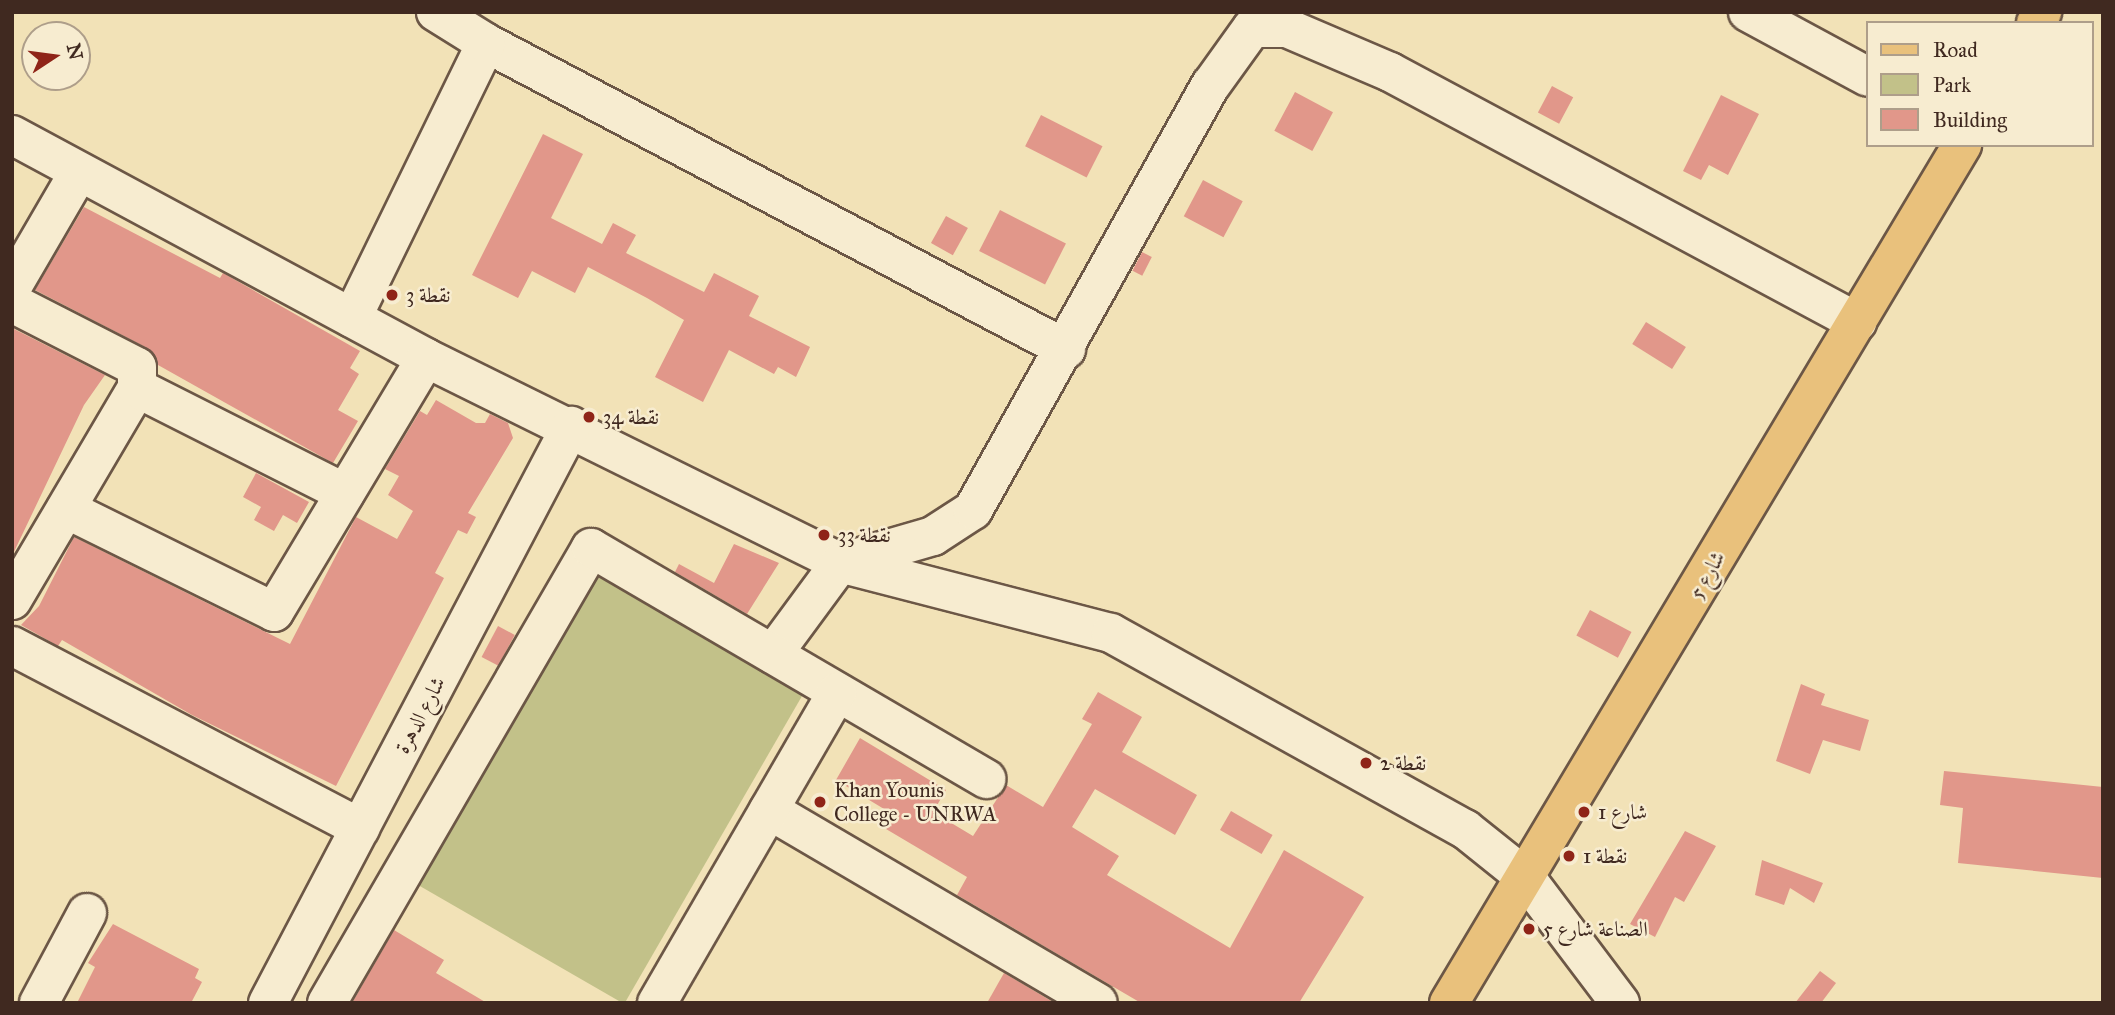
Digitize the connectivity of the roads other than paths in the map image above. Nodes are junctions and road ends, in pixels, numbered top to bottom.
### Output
1 (436, 12) edge
2 (1748, 12) edge
3 (486, 43) junction
4 (1867, 76) edge
5 (12, 135) edge
6 (1961, 147) edge
7 (79, 172) junction
8 (12, 287) edge
9 (12, 303) edge
10 (352, 318) junction
11 (1857, 322) junction
12 (1066, 349) junction
13 (426, 358) junction
14 (137, 388) junction
15 (571, 426) junction
16 (345, 492) junction
17 (66, 509) junction
18 (840, 563) junction
19 (12, 600) edge
20 (12, 646) edge
21 (773, 654) junction
22 (837, 692) junction
23 (986, 779) dead end
24 (769, 810) junction
25 (360, 828) junction
26 (1525, 877) junction
27 (87, 913) dead end
28 (39, 1003) edge
29 (268, 1003) edge
30 (327, 1003) edge
31 (657, 1003) edge
32 (1098, 1003) edge
33 (1449, 1003) edge
34 (1620, 1003) edge

1 - 3 street
2 - 4 street
3 - 10 street
3 - 12 street
5 - 7 street
6 - 11 main road, شارع 5
7 - 8 street
7 - 10 street
9 - 14 street
10 - 13 street
11 - 12 street
11 - 26 main road, شارع 5
12 - 18 street
13 - 15 street
13 - 16 street
14 - 16 street
14 - 17 street
15 - 18 street
15 - 25 street, شارع الدهرة
16 - 17 street
17 - 19 street
18 - 21 street
18 - 26 street
20 - 25 street
21 - 22 street
21 - 30 street
22 - 23 street
22 - 24 street
24 - 31 street
24 - 32 street
25 - 29 street, شارع الدهرة
26 - 33 main road, شارع 5
26 - 34 street
27 - 28 street

